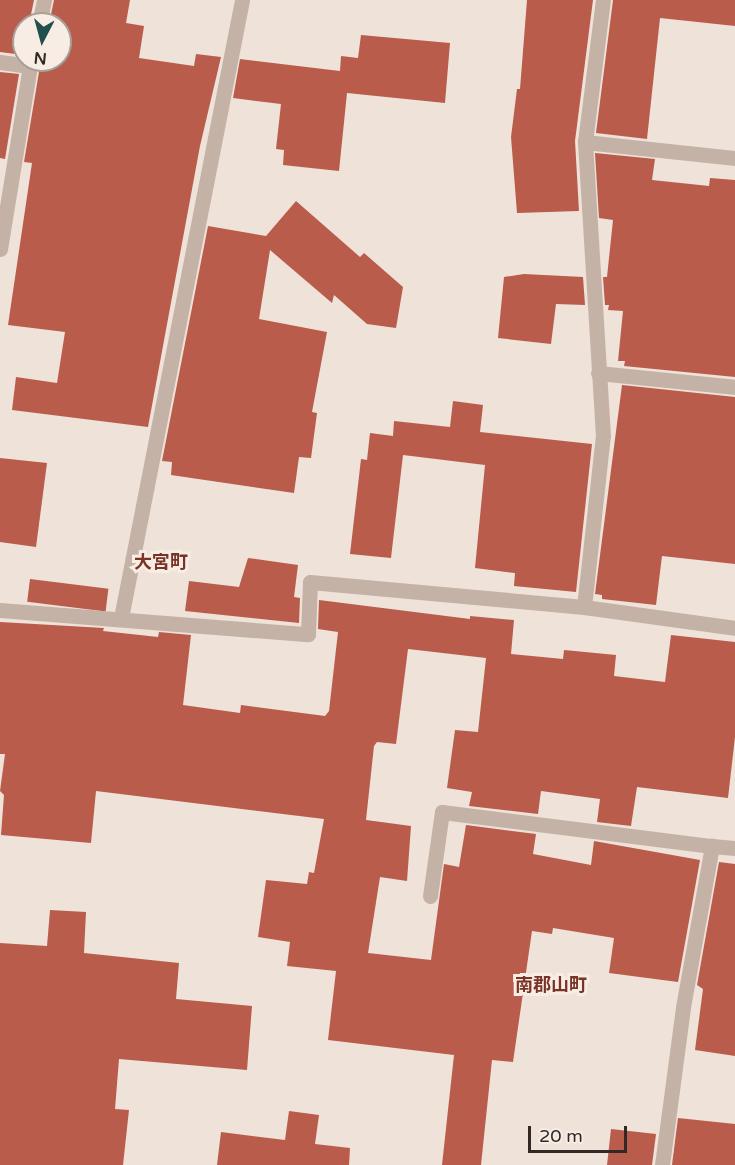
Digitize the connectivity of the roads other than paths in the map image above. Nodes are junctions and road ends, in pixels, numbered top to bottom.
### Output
1 (242, 0) edge
2 (603, 0) edge
3 (29, 72) edge
4 (585, 142) junction
5 (735, 158) edge
6 (0, 249) edge
7 (598, 373) junction
8 (735, 387) edge
9 (584, 607) junction
10 (0, 610) edge
11 (121, 618) junction
12 (735, 628) edge
13 (712, 846) junction
14 (735, 848) edge
15 (430, 896) dead end
16 (662, 1165) edge

1 - 11 street
2 - 4 street
3 - 6 street
4 - 5 street
4 - 7 street
7 - 8 street
7 - 9 street
9 - 11 street
9 - 12 street
10 - 11 street
13 - 14 street
13 - 15 street
13 - 16 street

